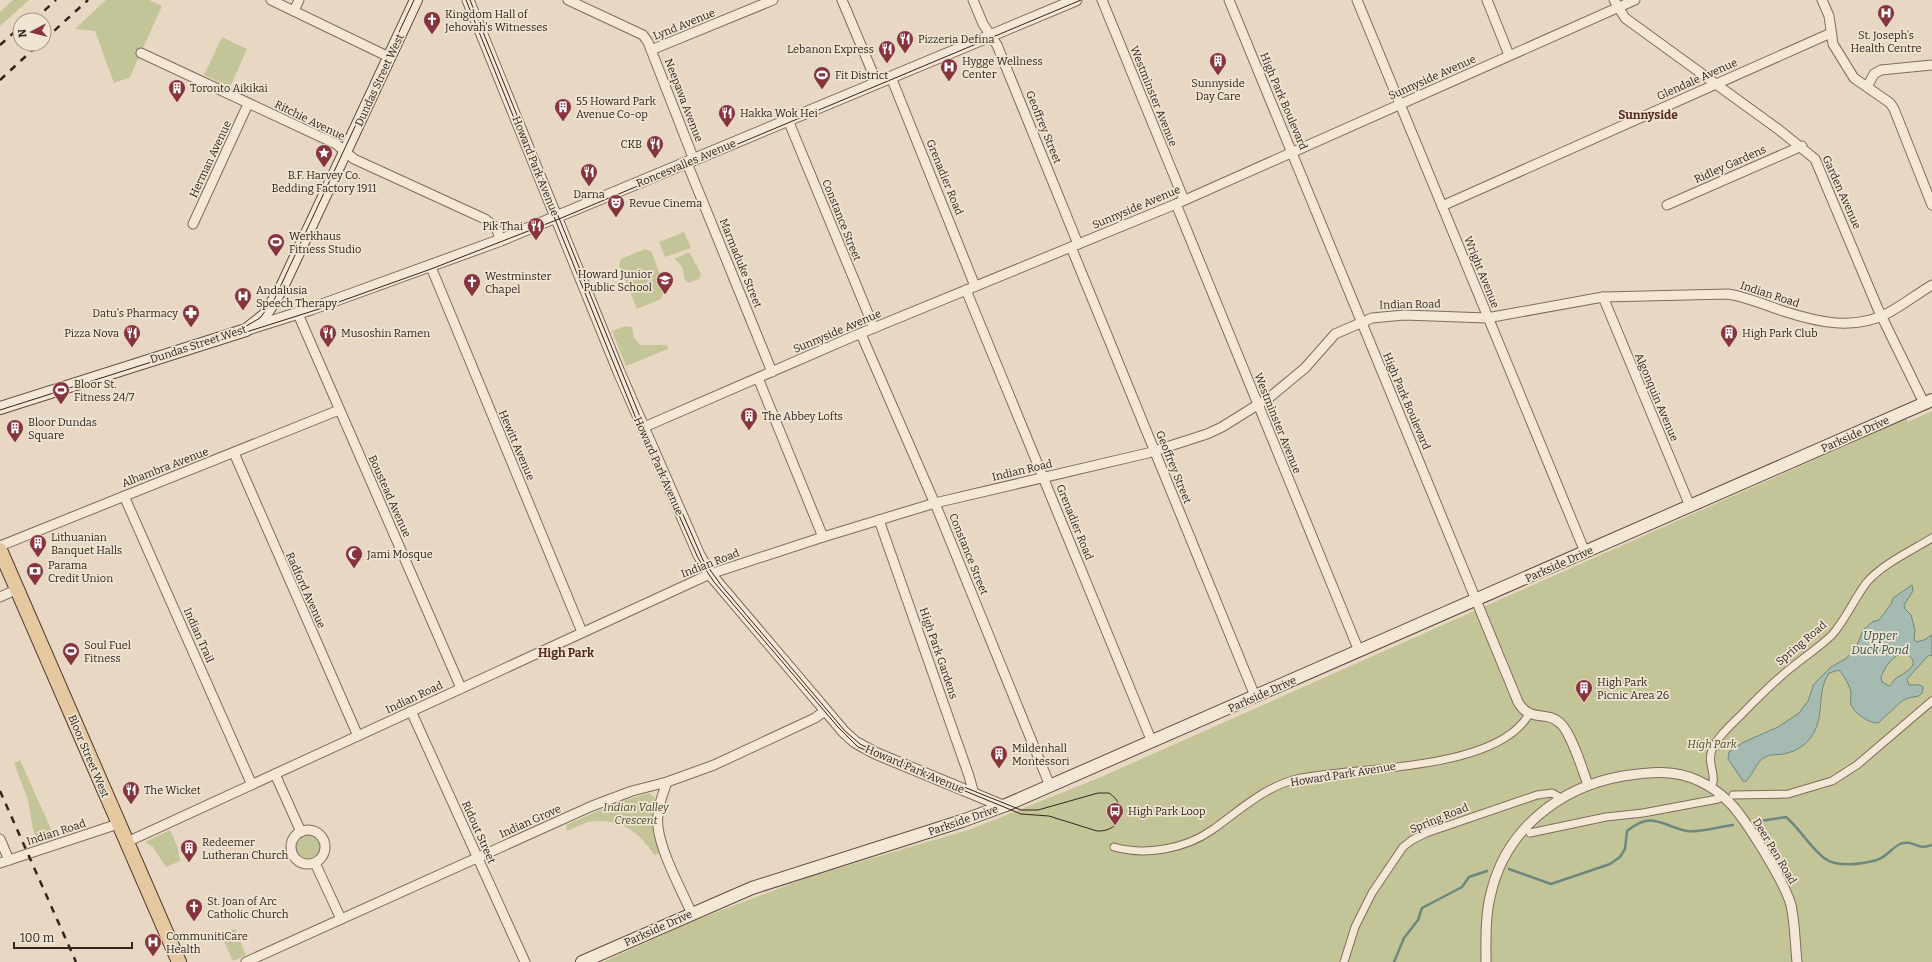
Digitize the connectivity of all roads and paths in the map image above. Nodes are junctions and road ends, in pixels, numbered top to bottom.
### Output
1 (271, 0) edge
2 (299, 0) edge
3 (416, 0) edge
4 (468, 0) edge
5 (568, 0) edge
6 (773, 0) edge
7 (842, 0) edge
8 (973, 0) edge
9 (1076, 0) edge
10 (1102, 0) edge
11 (1229, 0) edge
12 (1357, 0) edge
13 (1486, 0) edge
14 (1635, 0) edge
15 (1822, 0) edge
16 (1616, 4) edge
17 (294, 11) junction
18 (1831, 33) junction
19 (992, 35) junction
20 (651, 50) junction
21 (141, 53) dead end
22 (1510, 55) junction
23 (389, 57) junction
24 (1932, 65) edge
25 (891, 77) junction
26 (877, 83) junction
27 (1715, 84) junction
28 (1867, 87) junction
29 (248, 104) junction
30 (1400, 104) junction
31 (788, 120) junction
32 (1802, 146) junction
33 (346, 152) junction
34 (1292, 152) junction
35 (691, 161) junction
36 (1180, 202) junction
37 (1667, 205) dead end
38 (1932, 205) edge
39 (1442, 206) junction
40 (556, 217) junction
41 (193, 224) dead end
42 (501, 240) junction
43 (1075, 246) junction
44 (431, 267) junction
45 (1932, 285) edge
46 (975, 286) junction
47 (966, 290) junction
48 (1603, 297) junction
49 (298, 314) junction
50 (1882, 316) junction
51 (1487, 318) junction
52 (1361, 322) junction
53 (874, 328) junction
54 (246, 330) junction
55 (861, 334) junction
56 (772, 372) junction
57 (758, 378) junction
58 (1928, 402) edge
59 (1258, 406) junction
60 (0, 408) edge
61 (339, 410) junction
62 (642, 428) junction
63 (1155, 451) junction
64 (234, 453) junction
65 (1043, 477) junction
66 (124, 496) junction
67 (935, 503) junction
68 (1690, 506) junction
69 (879, 520) junction
70 (823, 536) junction
71 (1932, 538) edge
72 (0, 546) edge
73 (0, 550) edge
74 (1585, 552) junction
75 (710, 574) junction
76 (18, 589) junction
77 (0, 597) edge
78 (1476, 600) junction
79 (582, 632) junction
80 (1359, 651) junction
81 (461, 688) junction
82 (1255, 696) junction
83 (1932, 701) edge
84 (826, 710) junction
85 (411, 711) junction
86 (1529, 714) junction
87 (358, 736) junction
88 (1152, 742) junction
89 (275, 774) junction
90 (667, 782) junction
91 (252, 785) junction
92 (1588, 785) junction
93 (1712, 785) junction
94 (1050, 786) junction
95 (974, 794) junction
96 (1733, 795) dead end
97 (1562, 798) junction
98 (1718, 799) dead end
99 (1003, 806) junction
100 (118, 824) junction
101 (301, 832) junction
102 (1530, 833) dead end
103 (0, 839) edge
104 (127, 842) junction
105 (1114, 847) dead end
106 (477, 858) junction
107 (9, 860) junction
108 (0, 863) edge
109 (315, 863) junction
110 (692, 914) junction
111 (341, 919) junction
112 (179, 962) edge
113 (246, 962) edge
114 (525, 962) edge
115 (582, 962) edge
116 (1344, 962) edge
117 (1486, 962) edge
118 (1797, 962) edge

1 - 17 street
2 - 17 street
3 - 23 main road, Dundas Street West
4 - 40 street, Howard Park Avenue
5 - 20 street, Lynd Avenue
6 - 20 street, Lynd Avenue
7 - 26 street
8 - 19 street, Geoffrey Street
9 - 19 street, Roncesvalles Avenue
10 - 36 street, Westminster Avenue
11 - 34 street, High Park Boulevard
12 - 30 street, Wright Avenue
13 - 22 street
14 - 16 street, Sunnyside Avenue
15 - 18 street
16 - 22 street, Sunnyside Avenue
16 - 27 street, Garden Avenue
17 - 23 street
18 - 27 street, Glendale Avenue
18 - 28 street
19 - 25 street, Roncesvalles Avenue
19 - 43 street, Geoffrey Street
20 - 35 street, Neepawa Avenue
21 - 29 street, Ritchie Avenue
22 - 30 street, Sunnyside Avenue
23 - 33 main road, Dundas Street West
24 - 28 street
25 - 26 street, Roncesvalles Avenue
25 - 46 street, Grenadier Road
26 - 31 street, Roncesvalles Avenue
27 - 32 street, Garden Avenue
27 - 39 street, Glendale Avenue
28 - 38 street
29 - 33 street, Ritchie Avenue
29 - 41 street, Herman Avenue
30 - 34 street, Sunnyside Avenue
30 - 39 street, Wright Avenue
31 - 35 street, Roncesvalles Avenue
31 - 53 street, Constance Street
32 - 37 street, Ridley Gardens
32 - 50 street, Garden Avenue
33 - 42 street, Ritchie Avenue
33 - 54 main road, Dundas Street West
34 - 36 street, Sunnyside Avenue
34 - 52 street, High Park Boulevard
35 - 40 street, Roncesvalles Avenue
35 - 56 street, Marmaduke Street
36 - 43 street, Sunnyside Avenue
36 - 59 street, Westminster Avenue
39 - 51 street, Wright Avenue
40 - 42 street, Roncesvalles Avenue
40 - 62 street, Howard Park Avenue
42 - 44 street, Roncesvalles Avenue
43 - 46 street, Sunnyside Avenue
43 - 63 street, Geoffrey Street
44 - 49 street, Roncesvalles Avenue
44 - 79 street, Hewitt Avenue
45 - 50 street, Indian Road
46 - 47 street, Sunnyside Avenue
47 - 53 street, Sunnyside Avenue
47 - 65 street, Grenadier Road
48 - 50 street, Indian Road
48 - 51 street, Indian Road
48 - 68 street, Algonquin Avenue
49 - 54 street, Roncesvalles Avenue
49 - 61 street, Boustead Avenue
50 - 58 street, Garden Avenue
51 - 52 street, Indian Road
51 - 74 street, Wright Avenue
52 - 59 street, Indian Road
52 - 78 street, High Park Boulevard
53 - 55 street, Sunnyside Avenue
54 - 60 main road, Dundas Street West
55 - 56 street, Sunnyside Avenue
55 - 67 street, Constance Street
56 - 57 street, Sunnyside Avenue
57 - 62 street, Sunnyside Avenue
57 - 70 street
58 - 68 main road, Parkside Drive
59 - 63 street, Indian Road
59 - 80 street, Westminster Avenue
61 - 64 street, Alhambra Avenue
61 - 81 street, Boustead Avenue
62 - 75 street, Howard Park Avenue
63 - 65 street, Indian Road
63 - 82 street, Geoffrey Street
64 - 66 street, Alhambra Avenue
64 - 87 street, Radford Avenue
65 - 67 street, Indian Road
65 - 88 street, Grenadier Road
66 - 72 street, Alhambra Avenue
66 - 91 street, Indian Trail
67 - 69 street, Indian Road
67 - 94 street, Constance Street
68 - 74 main road, Parkside Drive
69 - 70 street, Indian Road
69 - 95 street, High Park Gardens
70 - 75 street, Indian Road
71 - 93 street, Spring Road
73 - 76 main road, Bloor Street West
74 - 78 main road, Parkside Drive
75 - 79 street, Indian Road
75 - 84 street, Howard Park Avenue
76 - 77 street
76 - 100 main road, Bloor Street West
78 - 80 main road, Parkside Drive
78 - 86 street, High Park Boulevard
79 - 81 street, Indian Road
80 - 82 main road, Parkside Drive
81 - 85 street, Indian Road
82 - 88 main road, Parkside Drive
83 - 96 street
84 - 90 street, Indian Grove
84 - 95 street, Howard Park Avenue
85 - 87 street, Indian Road
85 - 106 street, Ridout Street
86 - 92 street
86 - 105 street, Howard Park Avenue
87 - 89 street, Indian Road
88 - 94 main road, Parkside Drive
89 - 91 street, Indian Road
89 - 101 street
90 - 106 street, Indian Grove
90 - 110 street
91 - 104 street, Indian Road
92 - 93 street
92 - 97 street
93 - 118 street, Deer Pen Road
94 - 99 main road, Parkside Drive
95 - 99 street, Howard Park Avenue
97 - 116 street, Spring Road
97 - 117 street
98 - 102 street
99 - 110 main road, Parkside Drive
100 - 104 main road, Bloor Street West
100 - 107 street, Indian Road
101 - 109 street
101 - 109 street
103 - 107 street
104 - 112 main road, Bloor Street West
106 - 111 street, Indian Grove
106 - 114 street, Ridout Street
107 - 108 street, Indian Road
109 - 111 street
110 - 115 main road, Parkside Drive
111 - 113 street, Indian Grove

